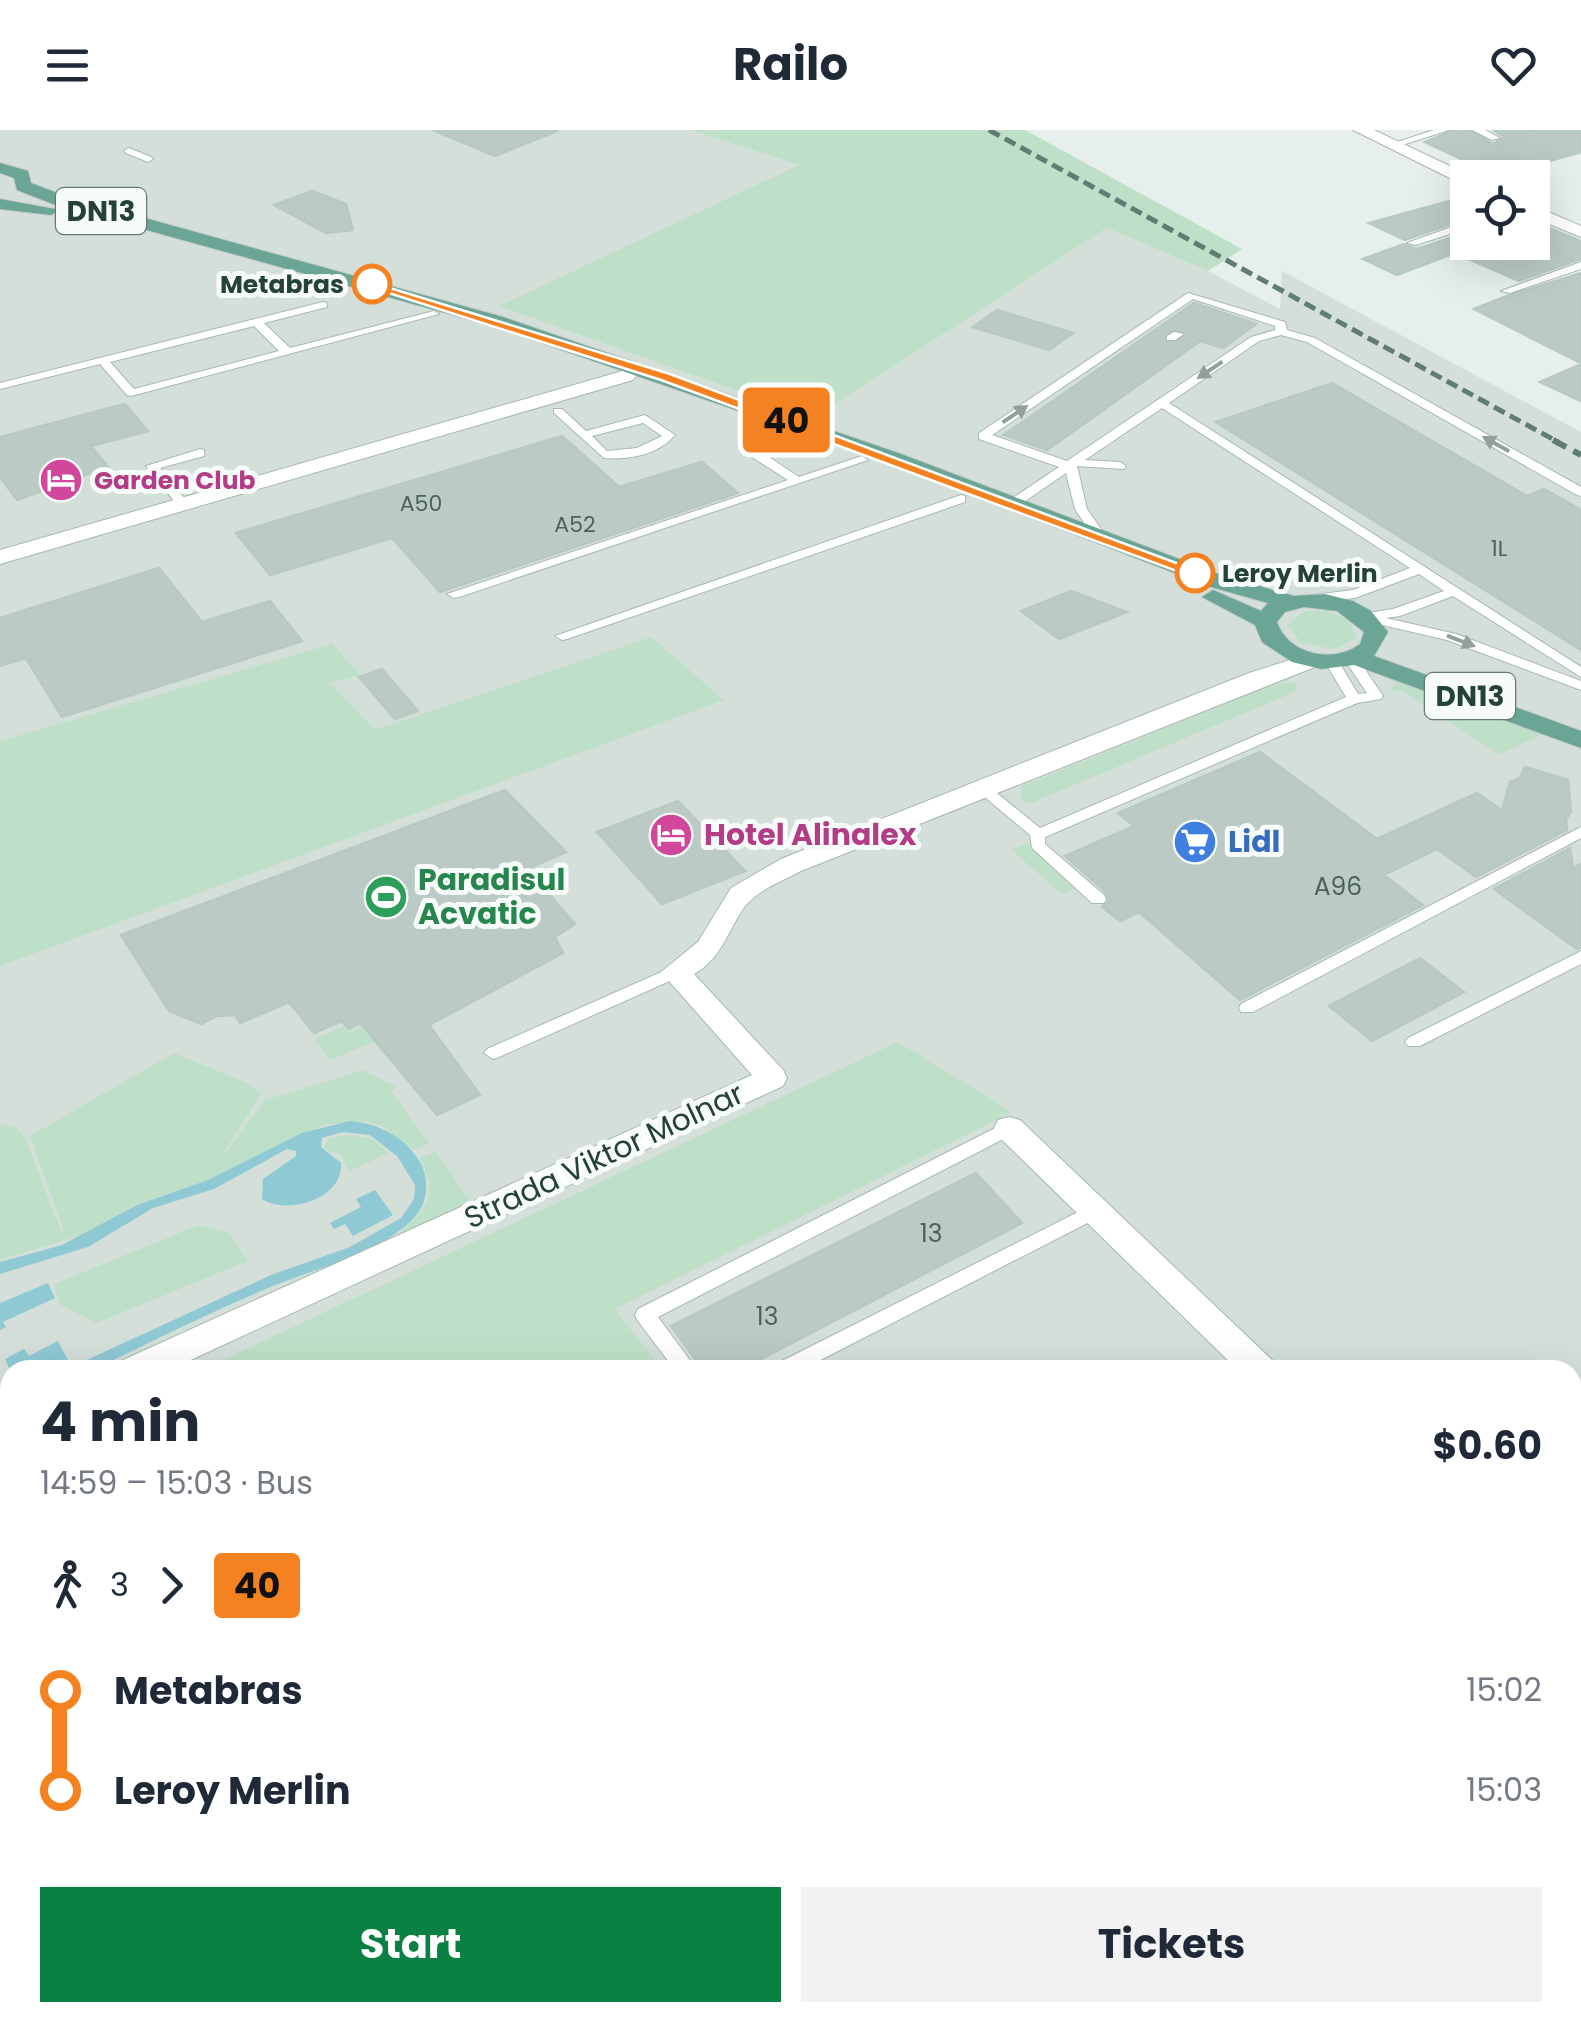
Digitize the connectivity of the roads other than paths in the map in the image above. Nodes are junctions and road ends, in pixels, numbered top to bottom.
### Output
1 (1361, 130) edge
2 (1444, 130) edge
3 (1477, 130) edge
4 (1496, 138) dead end
5 (1394, 145) junction
6 (124, 156) dead end
7 (148, 158) dead end
8 (0, 168) edge
9 (1450, 171) edge
10 (24, 186) junction
11 (0, 202) edge
12 (1550, 218) edge
13 (1450, 230) edge
14 (1581, 232) edge
15 (1412, 242) dead end
16 (1581, 265) edge
17 (1506, 292) dead end
18 (323, 305) dead end
19 (434, 314) junction
20 (256, 322) junction
21 (1248, 330) dead end
22 (1282, 332) junction
23 (1266, 335) junction
24 (287, 352) junction
25 (102, 360) junction
26 (626, 376) junction
27 (0, 386) edge
28 (1162, 403) junction
29 (558, 412) dead end
30 (583, 435) junction
31 (751, 451) dead end
32 (200, 453) dead end
33 (862, 460) junction
34 (1075, 465) junction
35 (1120, 466) dead end
36 (798, 482) junction
37 (1581, 492) edge
38 (961, 499) junction
39 (183, 504) junction
40 (1014, 504) junction
41 (1100, 536) junction
42 (0, 557) edge
43 (1420, 569) junction
44 (1454, 591) junction
45 (454, 594) dead end
46 (1297, 601) junction
47 (1265, 621) junction
48 (1368, 623) junction
49 (562, 636) dead end
50 (1277, 645) junction
51 (1338, 660) junction
52 (1581, 673) edge
53 (1258, 678) junction
54 (1581, 686) edge
55 (1354, 699) junction
56 (1581, 720) edge
57 (1581, 740) edge
58 (982, 788) junction
59 (1581, 832) edge
60 (1038, 834) junction
61 (1098, 899) dead end
62 (1581, 957) edge
63 (675, 972) junction
64 (1247, 1008) dead end
65 (1414, 1042) dead end
66 (493, 1052) dead end
67 (1009, 1128) joint
68 (1097, 1214) junction
69 (1070, 1234) dead end
70 (157, 1360) edge
71 (680, 1360) edge
72 (803, 1360) edge
73 (1250, 1360) edge

1 - 5 street
2 - 5 lane
3 - 4 lane
5 - 9 street
6 - 7 lane
8 - 10 main road, DN13
10 - 11 main road, DN13
10 - 40 main road, DN13
11 - 19 main road
12 - 14 street
13 - 15 lane
16 - 17 lane
18 - 20 lane
19 - 24 lane
19 - 26 main road
20 - 24 lane
20 - 25 lane
21 - 23 lane
22 - 23 lane
34 -> 22 lane
37 -> 22 lane
23 -> 28 lane
24 - 25 lane
25 - 27 lane
26 - 33 main road
26 - 39 street
28 - 34 lane
28 - 43 lane
29 - 30 lane
30 - 30 lane
31 - 36 lane
32 - 39 lane
33 - 36 lane
33 - 38 main road
34 - 35 lane
34 - 40 lane
34 - 41 lane
36 - 45 lane
38 - 47 main road
38 - 49 lane
39 - 42 street
40 - 41 main road, DN13
41 - 46 main road, DN13
43 - 44 lane
43 - 46 lane
44 - 48 lane
44 - 52 lane
46 - 47 main road
46 - 48 main road, DN13
47 - 50 main road
48 - 51 main road
48 -> 54 lane
48 - 56 main road, DN13
50 - 51 main road, DN13
50 - 53 street
51 - 53 street
51 - 55 lane
51 - 55 lane
51 - 57 main road, DN13
53 - 58 street
55 - 60 lane
58 - 60 lane
58 - 63 street
59 - 64 lane
60 - 61 lane
62 - 65 lane
63 - 66 lane
63 - 70 street, Strada Viktor Molnar
67 - 68 street
67 - 71 lane
68 - 69 lane
68 - 72 lane
68 - 73 street

